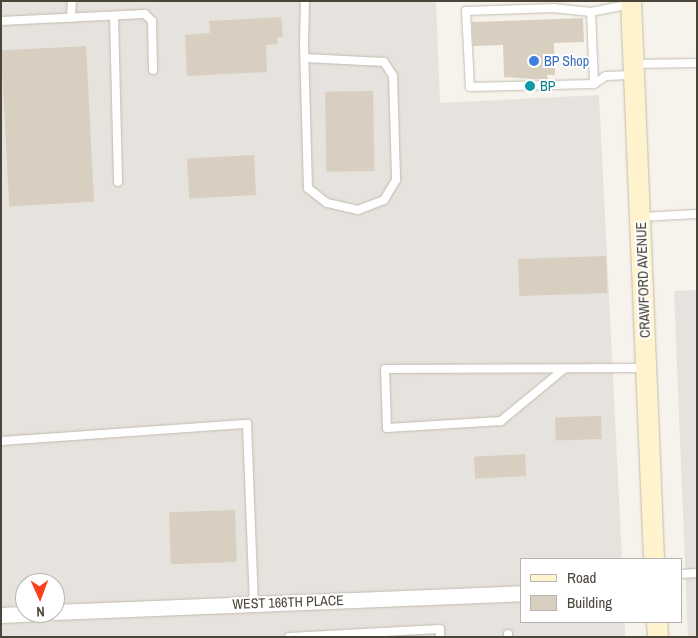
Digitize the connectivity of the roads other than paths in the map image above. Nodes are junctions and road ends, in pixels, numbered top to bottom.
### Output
1 (72, 1) edge
2 (305, 1) edge
3 (496, 1) edge
4 (631, 3) edge
5 (555, 5) edge
6 (497, 10) junction
7 (591, 12) junction
8 (114, 16) junction
9 (71, 18) junction
10 (1, 21) edge
11 (305, 58) junction
12 (697, 63) edge
13 (153, 70) dead end
14 (634, 70) junction
15 (594, 84) junction
16 (118, 182) dead end
17 (697, 214) edge
18 (640, 216) junction
19 (646, 368) junction
20 (564, 369) junction
21 (2, 441) edge
22 (654, 558) edge
23 (697, 573) edge
24 (683, 574) edge
25 (520, 593) edge
26 (254, 604) junction
27 (65, 612) edge
28 (15, 614) edge
29 (1, 615) edge
30 (657, 623) edge
31 (310, 636) edge
32 (288, 637) edge
33 (440, 637) edge
34 (658, 637) edge

1 - 9 lane
2 - 11 lane
3 - 6 lane
4 - 7 lane
4 - 14 main road, CRAWFORD AVENUE
5 - 6 lane
5 - 7 lane
6 - 15 lane
7 - 15 lane
8 - 9 lane
8 - 13 lane
8 - 16 lane
9 - 10 lane
11 - 11 lane
12 - 14 lane
14 - 15 lane
14 - 18 main road, CRAWFORD AVENUE
17 - 18 lane
18 - 19 main road, CRAWFORD AVENUE
19 - 20 lane
19 - 22 main road, CRAWFORD AVENUE
20 - 20 lane
21 - 26 lane
23 - 24 lane
25 - 26 street, WEST 166TH PLACE
26 - 27 street, WEST 166TH PLACE
28 - 29 street
30 - 34 main road
31 - 32 lane
31 - 33 lane

